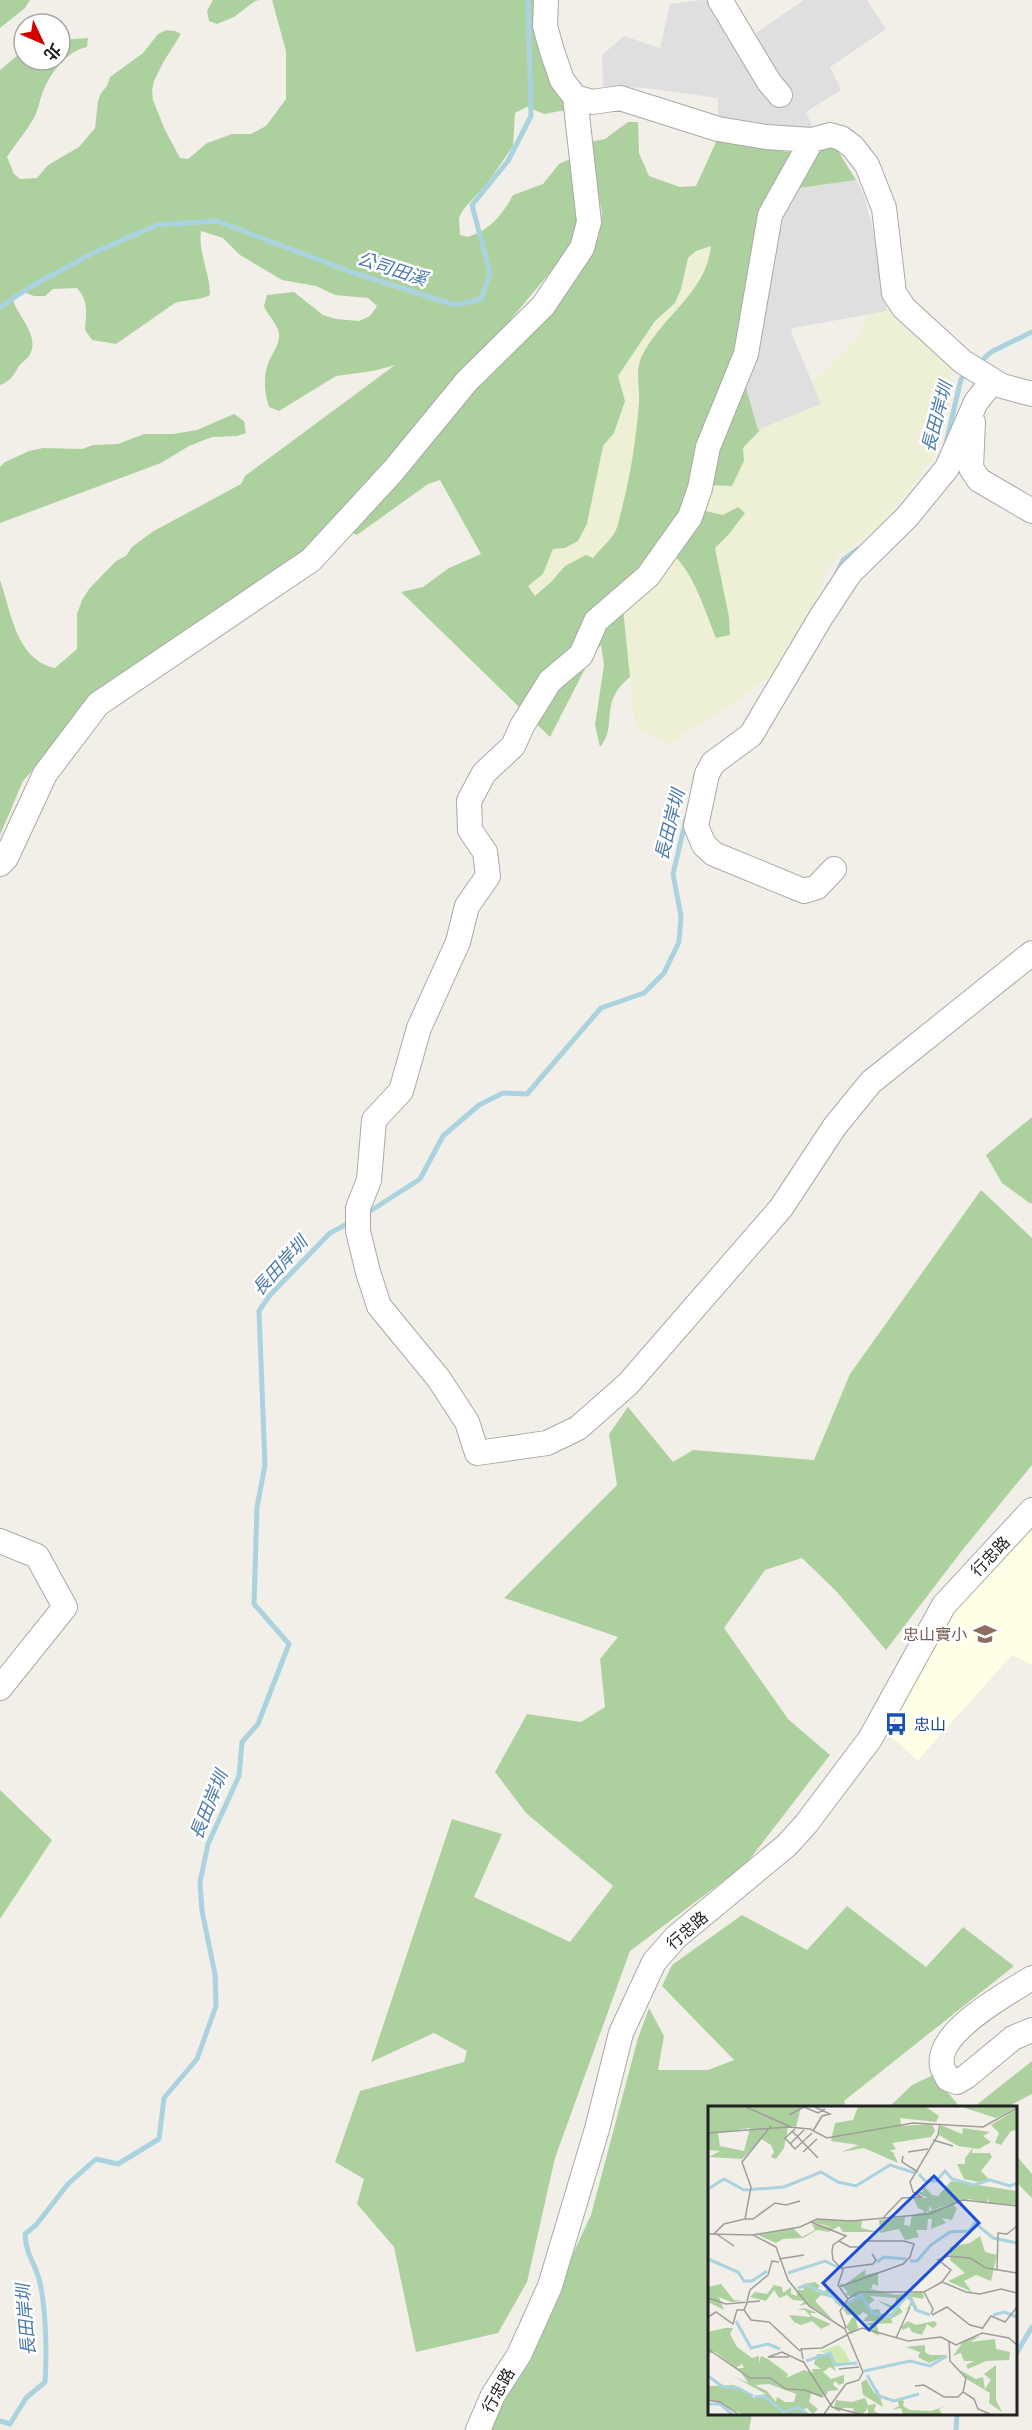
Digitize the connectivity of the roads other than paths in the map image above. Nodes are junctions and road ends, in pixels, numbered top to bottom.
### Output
1 (546, 0) edge
2 (720, 0) edge
3 (780, 95) dead end
4 (575, 97) junction
5 (812, 140) junction
6 (989, 378) junction
7 (1032, 394) edge
8 (976, 402) junction
9 (1032, 511) edge
10 (0, 864) edge
11 (834, 869) dead end
12 (1032, 953) edge
13 (1032, 1510) edge
14 (0, 1540) edge
15 (0, 1688) edge
16 (1032, 1978) edge
17 (1032, 2030) edge
18 (478, 2430) edge

1 - 4 street
2 - 3 street
4 - 5 street
4 - 10 street
5 - 6 street
5 - 12 street
6 - 7 street
6 - 8 street
8 - 9 street
8 - 11 street
13 - 18 street, 行忠路
14 - 15 street
16 - 17 street

